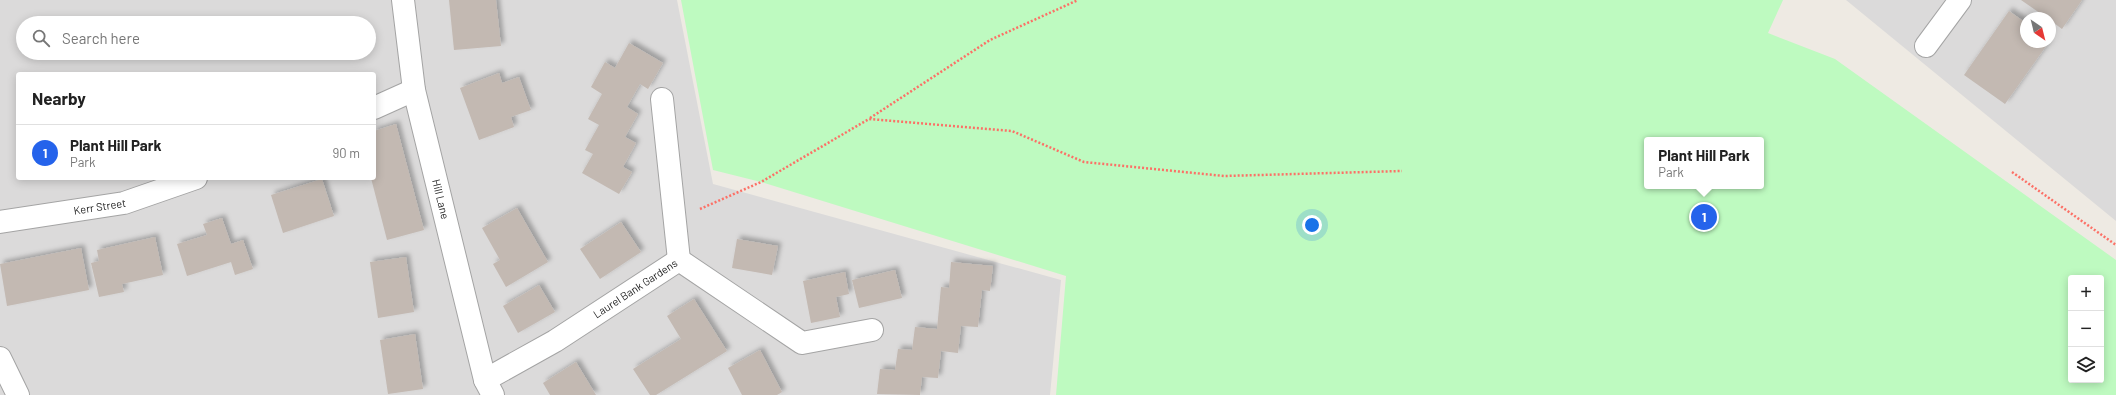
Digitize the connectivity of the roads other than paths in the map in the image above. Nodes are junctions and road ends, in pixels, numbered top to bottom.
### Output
1 (403, 0) edge
2 (1960, 0) edge
3 (1926, 46) dead end
4 (414, 90) junction
5 (662, 99) dead end
6 (376, 107) edge
7 (190, 180) edge
8 (0, 222) edge
9 (679, 260) junction
10 (872, 330) dead end
11 (0, 358) edge
12 (489, 387) edge
13 (18, 395) edge

1 - 4 street, Hill Lane
2 - 3 street
4 - 6 street
4 - 12 street, Hill Lane
5 - 9 street
7 - 8 street, Kerr Street
9 - 10 street, Laurel Bank Gardens
9 - 12 street, Laurel Bank Gardens
11 - 13 street

